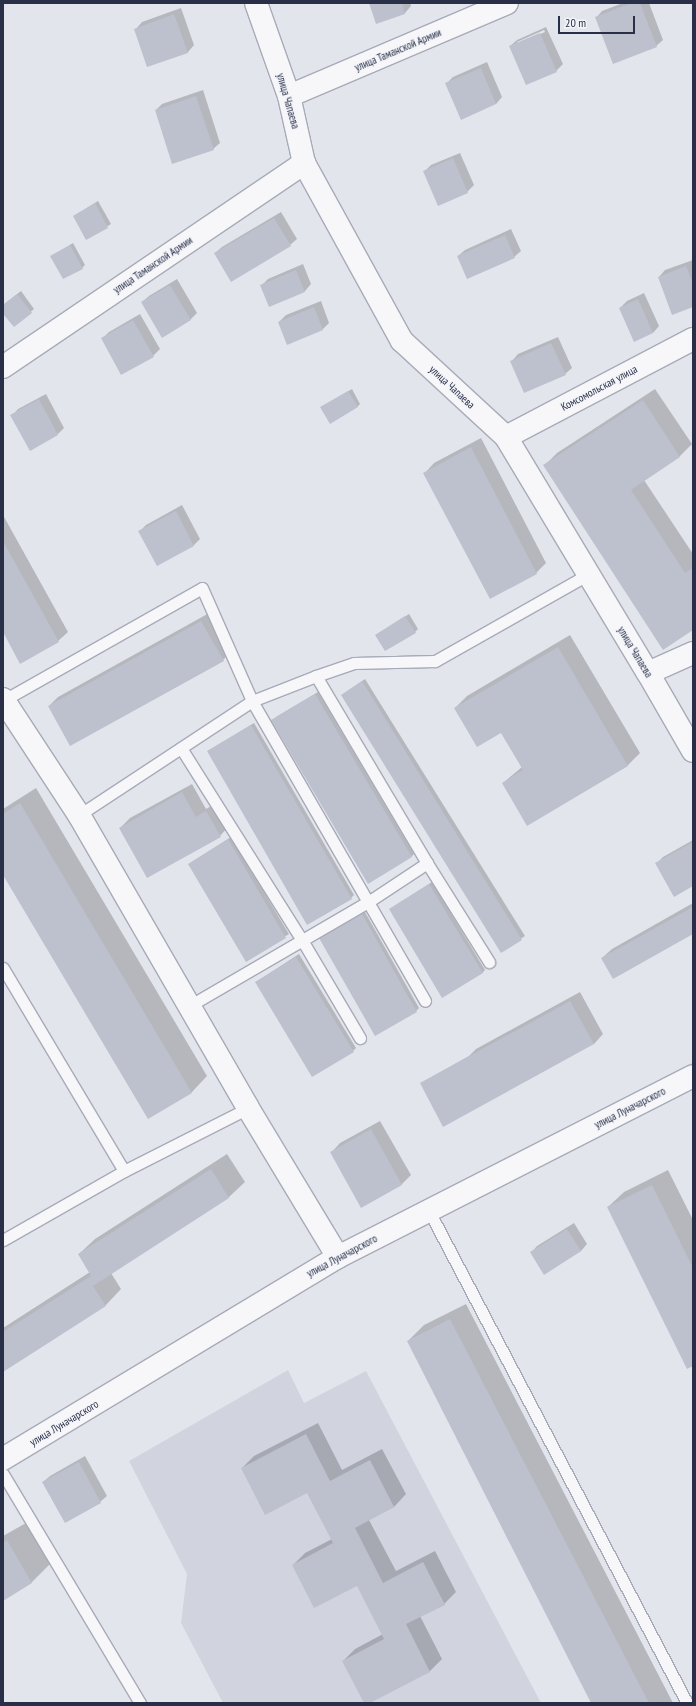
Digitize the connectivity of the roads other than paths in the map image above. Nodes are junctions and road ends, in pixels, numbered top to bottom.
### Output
1 (256, 3) edge
2 (507, 3) edge
3 (289, 96) junction
4 (304, 163) junction
5 (693, 339) edge
6 (3, 367) edge
7 (506, 437) junction
8 (588, 574) junction
9 (693, 653) edge
10 (648, 673) junction
11 (316, 676) junction
12 (4, 700) edge
13 (252, 701) junction
14 (181, 748) junction
15 (693, 751) edge
16 (79, 816) junction
17 (427, 863) junction
18 (368, 902) junction
19 (302, 940) junction
20 (489, 962) dead end
21 (3, 968) edge
22 (425, 1001) dead end
23 (189, 1006) junction
24 (360, 1038) dead end
25 (693, 1076) edge
26 (248, 1108) junction
27 (124, 1171) junction
28 (429, 1211) junction
29 (3, 1240) edge
30 (338, 1257) junction
31 (3, 1459) edge
32 (3, 1474) edge
33 (140, 1703) edge
34 (687, 1703) edge

1 - 3 street, улица Чапаева
2 - 3 street, улица Таманской Армии
3 - 4 street, улица Чапаева
4 - 6 street, улица Таманской Армии
4 - 7 street, улица Чапаева
5 - 7 street, Комсомольская улица
7 - 8 street, улица Чапаева
8 - 10 street, улица Чапаева
8 - 11 lane
9 - 10 street
10 - 15 street, улица Чапаева
11 - 13 lane
11 - 17 lane
12 - 13 lane
12 - 16 street
13 - 14 lane
13 - 18 lane
14 - 16 lane
14 - 19 lane
16 - 23 street
17 - 18 lane
17 - 20 lane
18 - 19 lane
18 - 22 lane
19 - 23 lane
19 - 24 lane
21 - 27 lane
23 - 26 street
25 - 28 street, улица Луначарского
26 - 27 lane
26 - 30 street
27 - 29 lane
28 - 30 street, улица Луначарского
28 - 34 lane
30 - 31 street, улица Луначарского
32 - 33 lane

